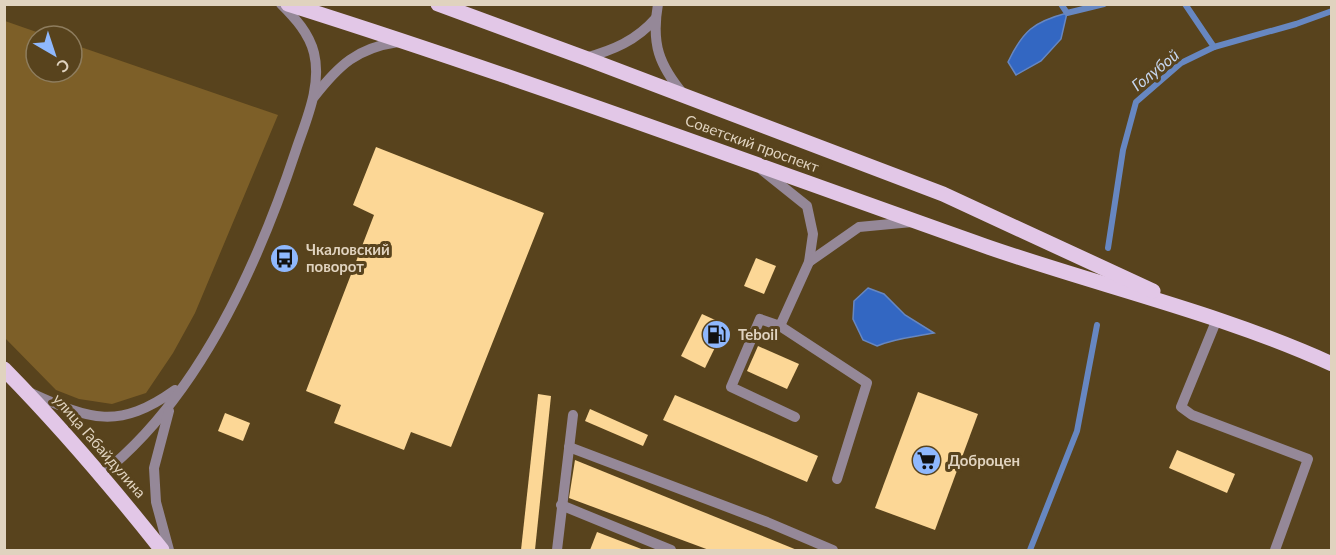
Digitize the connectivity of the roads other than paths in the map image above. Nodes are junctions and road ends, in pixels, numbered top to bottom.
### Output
1 (281, 4) edge
2 (288, 4) edge
3 (438, 4) edge
4 (658, 4) edge
5 (656, 18) junction
6 (404, 41) junction
7 (585, 58) junction
8 (314, 97) junction
9 (686, 97) junction
10 (755, 164) junction
11 (916, 221) junction
12 (809, 262) junction
13 (1211, 317) junction
14 (780, 326) junction
15 (1332, 364) edge
16 (4, 369) edge
17 (183, 385) junction
18 (27, 392) junction
19 (173, 399) junction
20 (573, 415) dead end
21 (795, 417) dead end
22 (569, 447) junction
23 (102, 474) junction
24 (837, 479) dead end
25 (561, 505) junction
26 (162, 550) edge
27 (169, 550) edge
28 (557, 550) edge
29 (670, 550) edge
30 (833, 550) edge
31 (1275, 550) edge

1 - 8 street
2 - 6 main road, Советский проспект
3 - 7 main road, Советский проспект
4 - 5 street
5 - 7 street
5 - 9 street
6 - 8 street
6 - 10 main road, Советский проспект
7 - 9 main road, Советский проспект
8 - 17 street
9 - 13 main road, Советский проспект
10 - 11 main road, Советский проспект
10 - 12 street
11 - 12 street
11 - 13 main road, Советский проспект
12 - 14 street
13 - 15 main road, Советский проспект
13 - 31 street
14 - 21 street
14 - 24 street
16 - 18 main road, улица Габайдулина
17 - 18 street
17 - 19 street
18 - 23 main road, улица Габайдулина
19 - 23 street
19 - 27 street
20 - 22 street
22 - 25 street
22 - 30 street
23 - 26 main road, улица Габайдулина
25 - 28 street
25 - 29 street

